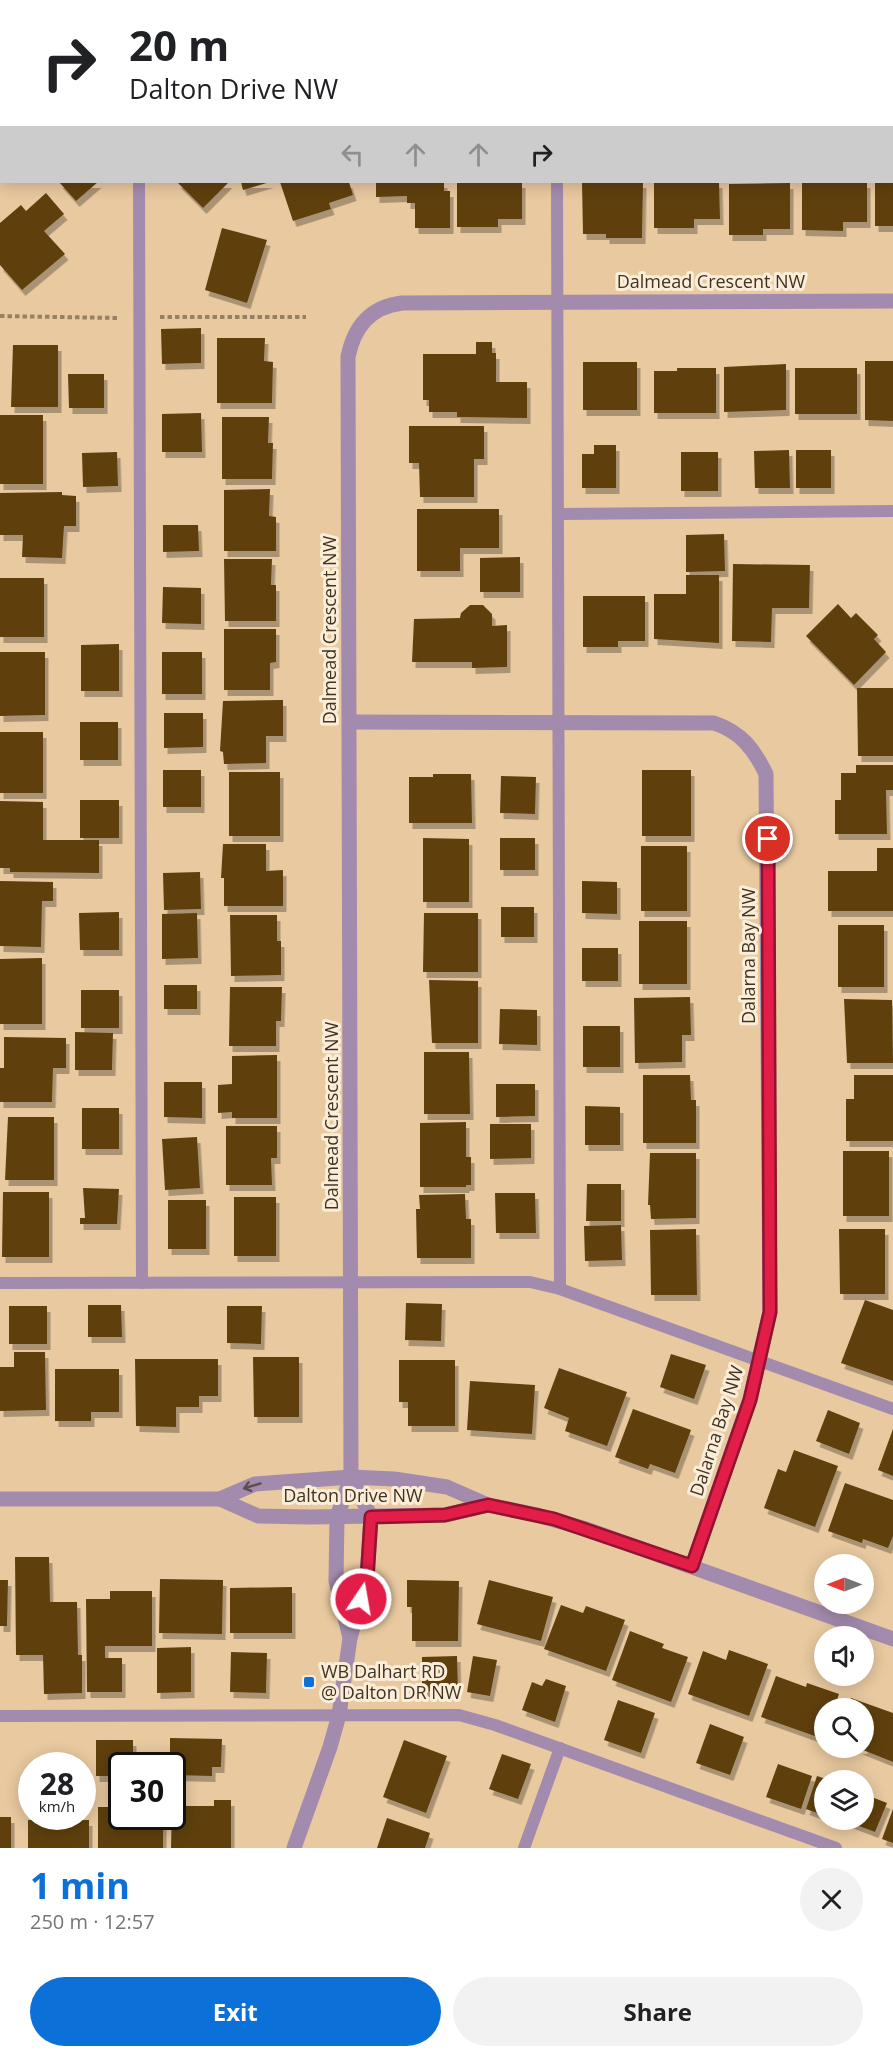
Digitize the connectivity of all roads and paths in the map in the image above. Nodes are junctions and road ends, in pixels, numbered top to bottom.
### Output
1 (139, 183) edge
2 (557, 183) edge
3 (893, 301) edge
4 (558, 303) junction
5 (893, 512) edge
6 (560, 514) junction
7 (350, 722) junction
8 (559, 722) junction
9 (0, 1283) edge
10 (142, 1283) junction
11 (351, 1283) junction
12 (560, 1288) junction
13 (761, 1361) junction
14 (893, 1409) edge
15 (351, 1477) junction
16 (0, 1499) edge
17 (220, 1499) junction
18 (488, 1505) junction
19 (337, 1517) junction
20 (371, 1517) junction
21 (692, 1566) junction
22 (350, 1638) junction
23 (893, 1639) edge
24 (339, 1715) junction
25 (0, 1716) edge
26 (560, 1748) junction
27 (294, 1848) edge
28 (524, 1848) edge
29 (836, 1848) edge

1 - 10 lane
2 - 4 lane
3 - 4 street, Dalmead Crescent NW
4 - 6 lane
4 - 7 street, Dalmead Crescent NW
5 - 6 lane
6 - 8 lane
7 - 8 street, Dalarna Bay NW
7 - 11 street, Dalmead Crescent NW
8 - 12 lane
8 - 13 street, Dalarna Bay NW
9 - 10 lane
10 - 11 lane
11 - 12 lane
11 - 15 street, Dalmead Crescent NW
12 - 13 lane
13 - 14 lane
13 - 21 street, Dalarna Bay NW
15 -> 17 street, Dalton Drive NW
15 - 18 street, Dalton Drive NW
15 - 19 street
15 - 20 street
16 - 17 street, Dalton Drive NW
17 - 19 street, Dalton Drive NW
18 - 20 street, Dalton Drive NW
18 - 21 street, Dalton Drive NW
19 - 20 street, Dalton Drive NW
19 - 22 street
20 - 22 street
21 - 23 street, Dalton Drive NW
22 - 24 street
24 - 25 lane
24 - 26 lane
24 - 27 street
26 - 28 lane
26 - 29 lane

